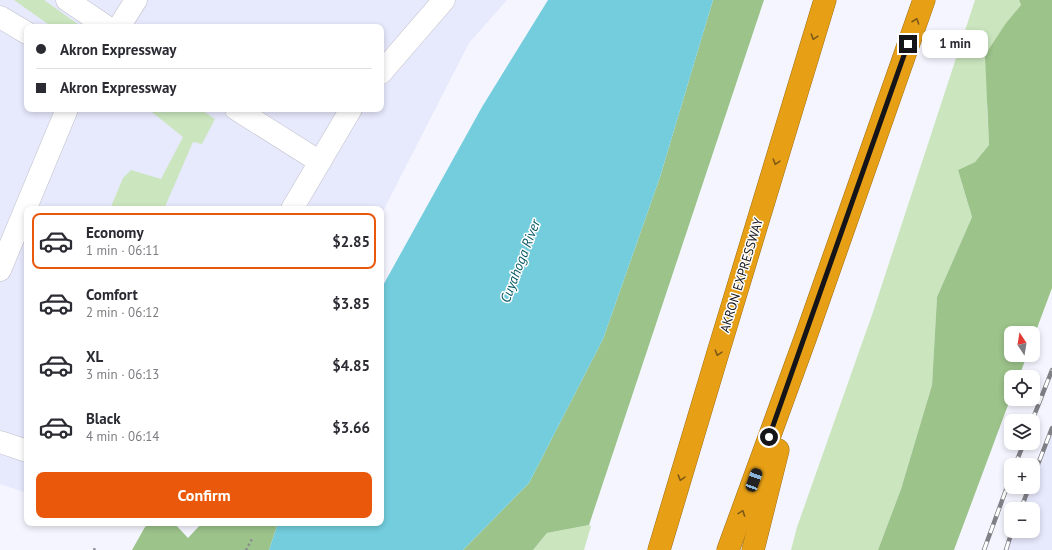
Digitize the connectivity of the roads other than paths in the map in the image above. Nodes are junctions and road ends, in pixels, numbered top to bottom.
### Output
1 (67, 0) edge
2 (136, 0) edge
3 (444, 0) edge
4 (825, 0) edge
5 (924, 0) edge
6 (0, 17) edge
7 (103, 24) edge
8 (121, 24) edge
9 (24, 31) edge
10 (384, 70) edge
11 (66, 112) edge
12 (241, 112) edge
13 (349, 112) edge
14 (320, 162) junction
15 (27, 206) edge
16 (294, 206) edge
17 (24, 212) edge
18 (0, 270) edge
19 (805, 339) junction
20 (0, 442) edge
21 (24, 450) edge
22 (659, 550) edge
23 (728, 550) edge
24 (753, 550) edge

1 - 7 lane
2 - 8 lane
3 - 10 lane
4 -> 22 highway, AKRON EXPRESSWAY
19 -> 5 highway
6 - 9 lane
11 - 15 lane
12 - 14 lane
13 - 14 lane
14 - 16 lane
17 - 18 lane
23 -> 19 highway
19 - 24 highway
20 - 21 lane

